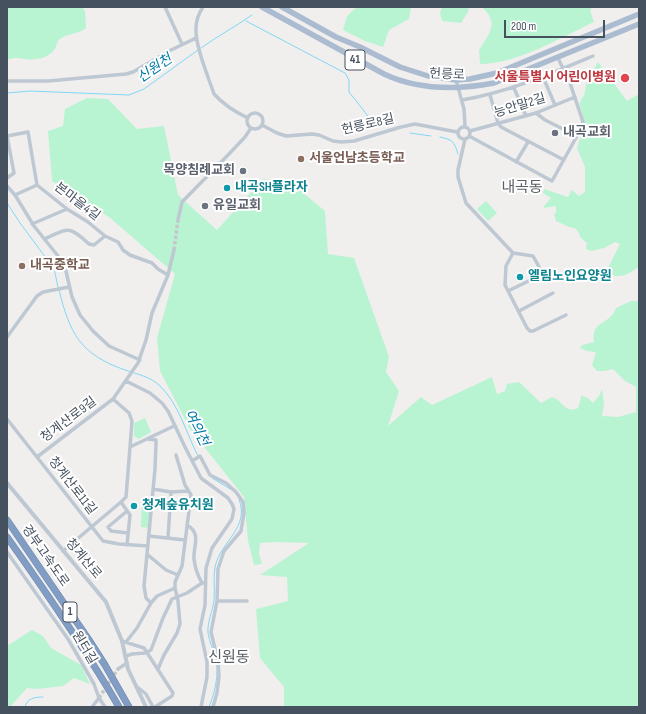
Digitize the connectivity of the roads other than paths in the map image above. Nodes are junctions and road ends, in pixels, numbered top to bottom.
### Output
1 (165, 7) edge
2 (203, 7) edge
3 (262, 7) edge
4 (282, 7) edge
5 (639, 14) edge
6 (639, 24) edge
7 (196, 38) junction
8 (182, 44) junction
9 (593, 56) dead end
10 (558, 58) junction
11 (564, 69) junction
12 (543, 77) junction
13 (456, 80) junction
14 (7, 81) edge
15 (458, 87) junction
16 (514, 88) junction
17 (490, 95) junction
18 (575, 97) junction
19 (462, 100) junction
20 (555, 105) junction
21 (536, 113) junction
22 (526, 116) junction
23 (248, 118) junction
24 (498, 123) junction
25 (262, 125) junction
26 (465, 126) junction
27 (251, 128) junction
28 (457, 132) junction
29 (469, 134) junction
30 (7, 136) edge
31 (578, 136) junction
32 (465, 139) junction
33 (528, 142) junction
34 (564, 160) junction
35 (516, 162) junction
36 (7, 178) edge
37 (37, 182) junction
38 (7, 186) edge
39 (15, 195) junction
40 (67, 209) junction
41 (178, 220) tunnel mouth
42 (32, 224) junction
43 (105, 236) junction
44 (44, 239) junction
45 (174, 250) tunnel mouth
46 (514, 253) junction
47 (168, 275) junction
48 (67, 287) junction
49 (508, 291) junction
50 (553, 293) dead end
51 (519, 311) junction
52 (566, 315) dead end
53 (7, 337) edge
54 (139, 362) junction
55 (126, 380) junction
56 (113, 399) junction
57 (7, 419) edge
58 (174, 426) junction
59 (147, 439) junction
60 (130, 447) junction
61 (176, 455) dead end
62 (37, 457) junction
63 (192, 461) junction
64 (7, 484) edge
65 (153, 489) junction
66 (188, 490) junction
67 (171, 492) junction
68 (122, 502) junction
69 (127, 511) junction
70 (7, 520) edge
71 (187, 526) junction
72 (92, 527) junction
73 (128, 533) junction
74 (149, 536) junction
75 (7, 537) edge
76 (168, 538) junction
77 (185, 540) junction
78 (127, 545) junction
79 (148, 546) junction
80 (63, 551) junction
81 (7, 552) edge
82 (148, 555) junction
83 (178, 575) junction
84 (204, 583) junction
85 (175, 588) junction
86 (177, 597) junction
87 (217, 601) junction
88 (247, 601) dead end
89 (151, 603) junction
90 (122, 641) junction
91 (126, 642) junction
92 (148, 652) junction
93 (126, 656) junction
94 (127, 663) junction
95 (118, 669) tunnel mouth
96 (158, 669) junction
97 (136, 686) junction
98 (99, 698) junction
99 (92, 707) edge
100 (105, 707) edge
101 (119, 707) edge
102 (129, 707) edge
103 (146, 707) edge
104 (154, 707) edge
105 (200, 707) edge
106 (213, 707) edge

1 - 8 street
2 - 7 street
3 - 15 main road, 헌릉로 / 41
4 - 13 main road, 헌릉로 / 41
5 - 13 main road, 헌릉로 / 41
6 - 10 main road, 헌릉로 / 41
7 - 8 street
7 - 23 street
8 - 14 street
9 - 11 street
10 - 11 street
10 - 15 main road, 헌릉로 / 41
11 - 12 street
11 - 18 street
12 - 16 street
12 - 20 street
13 - 15 street
15 - 19 street
16 - 17 street
16 - 22 street
17 - 19 street
17 - 24 street
18 - 20 street, 능안말2길
18 - 31 street
19 - 26 street
20 - 21 street, 능안말2길
21 - 22 street, 능안말2길
21 - 31 street
22 - 24 street, 능안말2길
23 - 25 street
23 - 27 street
24 - 29 street, 능안말2길
24 - 33 street
25 - 27 street
25 - 28 street, 헌릉로8길
26 - 28 street
26 - 29 street
27 - 41 street
28 - 32 street
29 - 32 street
29 - 35 street
30 - 36 street
30 - 37 street
31 - 34 street
32 - 46 street
33 - 34 street
33 - 35 street
34 - 35 street
37 - 39 street, 본마을4길
37 - 40 street, 본마을4길
38 - 39 street
39 - 42 street
40 - 42 street
40 - 43 street, 본마을4길
42 - 44 street
43 - 44 street
43 - 47 street
44 - 48 street
45 - 47 street
46 - 49 street
46 - 49 street
47 - 54 street
48 - 53 street
48 - 54 street
49 - 51 street
50 - 51 street
51 - 52 street
54 - 55 street, 청계산로9길
55 - 56 street, 청계산로9길
55 - 58 street
56 - 60 street
56 - 62 street, 청계산로9길
57 - 62 street, 청계산로9길
58 - 59 street
58 - 63 street
59 - 60 street
59 - 65 street
60 - 68 street
61 - 66 street
62 - 72 street, 청계산로11길
63 - 84 street
63 - 87 street
64 - 80 street, 청계산로
65 - 67 street
65 - 74 street
66 - 67 street
66 - 71 street
67 - 76 street
68 - 69 street
68 - 72 street, 청계산로11길
69 - 73 street
69 - 73 street
70 - 102 highway, 경부고속도로 / 1
71 - 77 street
71 - 84 street
72 - 78 street, 청계산로11길
72 - 80 street, 청계산로11길
73 - 78 street
74 - 76 street
74 - 79 street
75 - 101 highway, 경부고속도로 / 1
76 - 77 street
77 - 83 street
78 - 79 street, 청계산로11길
79 - 82 street
80 - 90 street, 청계산로
81 - 98 street, 원터길
82 - 83 street
82 - 89 street
83 - 85 street
84 - 86 street
84 - 105 street
85 - 86 street
85 - 89 street
86 - 92 street
86 - 96 street
87 - 88 street
87 - 106 street
89 - 91 street
90 - 91 street
90 - 93 street, 청계산로
91 - 92 street
92 - 93 street
92 - 96 street
93 - 94 street, 청계산로
94 - 95 street
94 - 97 street, 청계산로
96 - 104 street
97 - 103 street, 청계산로
97 - 104 street
98 - 99 street
98 - 100 street, 원터길

